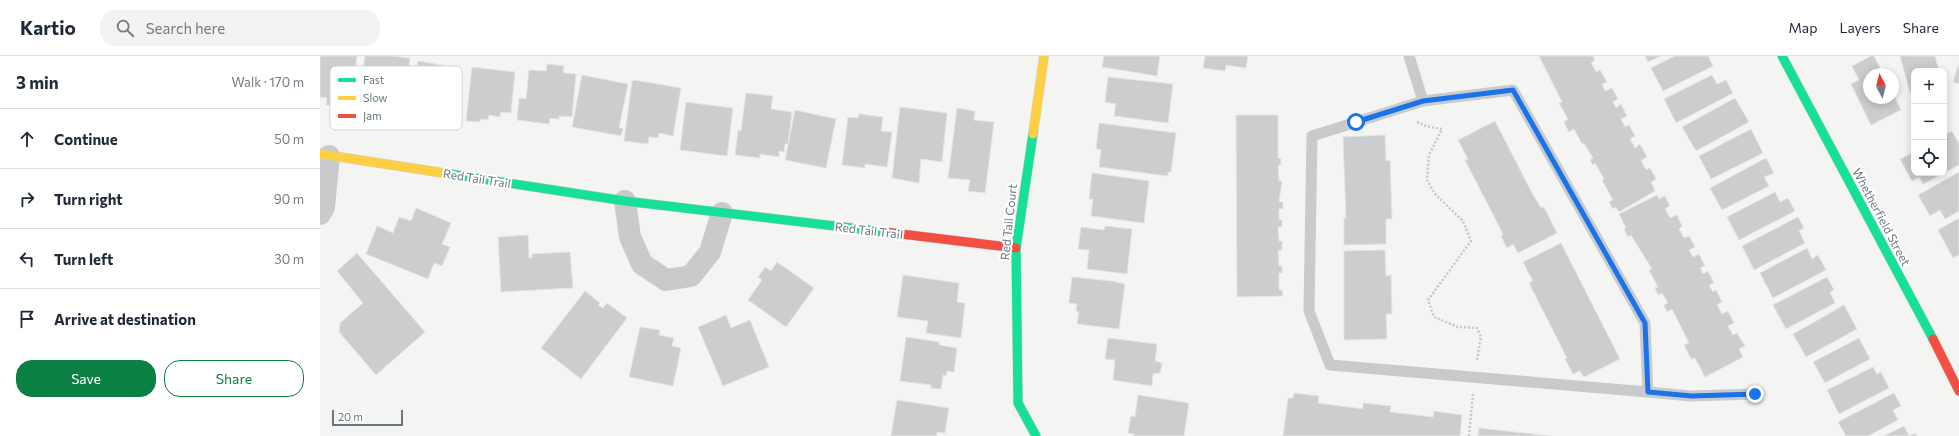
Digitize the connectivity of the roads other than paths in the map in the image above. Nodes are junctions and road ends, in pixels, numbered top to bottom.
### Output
1 (1044, 56) edge
2 (1410, 56) edge
3 (1782, 56) edge
4 (1423, 101) junction
5 (325, 155) edge
6 (625, 201) junction
7 (722, 213) junction
8 (320, 214) edge
9 (1016, 248) junction
10 (1959, 391) edge
11 (1648, 392) junction
12 (1755, 394) dead end
13 (1036, 436) edge

1 - 9 street, Red Tail Court
2 - 4 lane
3 - 10 street, Whetherfield Street
4 - 11 lane
4 - 11 lane
5 - 6 street, Red Tail Trail
5 - 8 street, Red Tail Trail
6 - 7 street, Red Tail Trail
6 - 7 street
7 - 9 street, Red Tail Trail
9 - 13 street, Red Tail Court
11 - 12 lane

